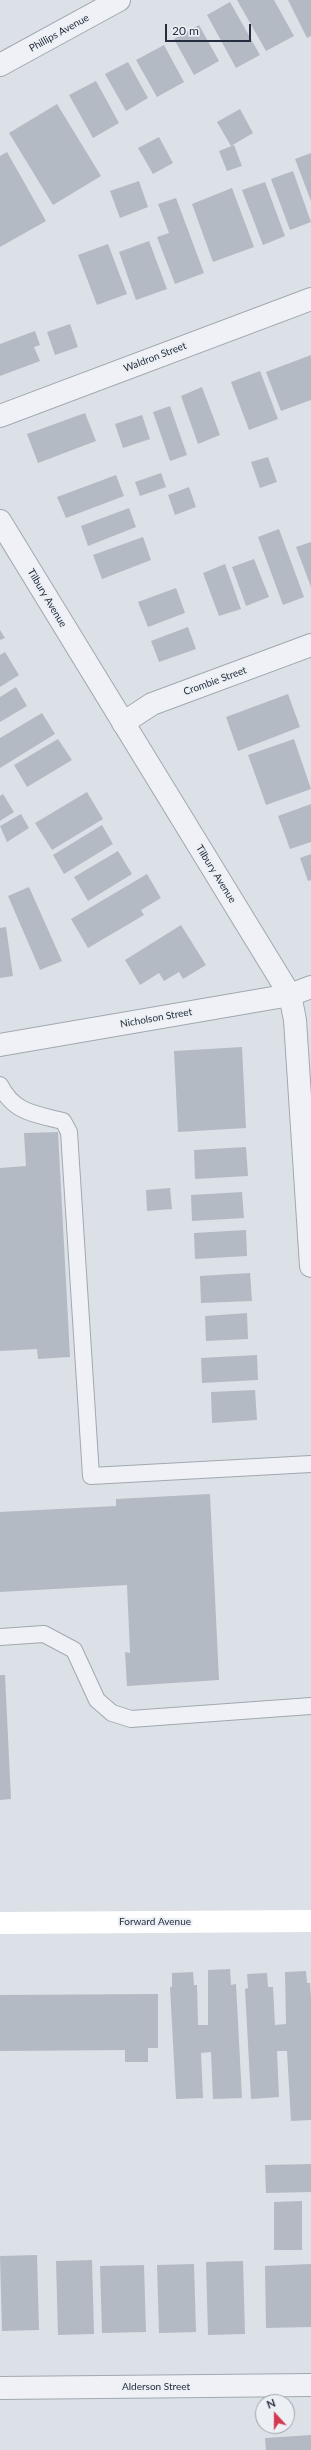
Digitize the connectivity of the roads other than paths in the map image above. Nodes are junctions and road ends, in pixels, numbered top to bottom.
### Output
1 (119, 0) edge
2 (0, 65) edge
3 (311, 299) edge
4 (0, 416) edge
5 (0, 521) edge
6 (311, 646) edge
7 (123, 723) junction
8 (311, 988) edge
9 (290, 995) junction
10 (0, 1045) edge
11 (0, 1085) edge
12 (311, 1266) edge
13 (311, 1464) edge
14 (0, 1637) edge
15 (311, 1706) edge
16 (311, 1921) edge
17 (0, 1923) edge
18 (311, 2385) edge
19 (0, 2388) edge

1 - 2 street, Phillips Avenue
3 - 4 street, Waldron Street
5 - 7 street, Tilbury Avenue
6 - 7 street, Crombie Street
7 - 9 street, Tilbury Avenue
8 - 9 street, Nicholson Street
9 - 10 street, Nicholson Street
9 - 12 street, Tilbury Avenue
11 - 13 lane
14 - 15 lane
16 - 17 main road, Forward Avenue
18 - 19 street, Alderson Street

